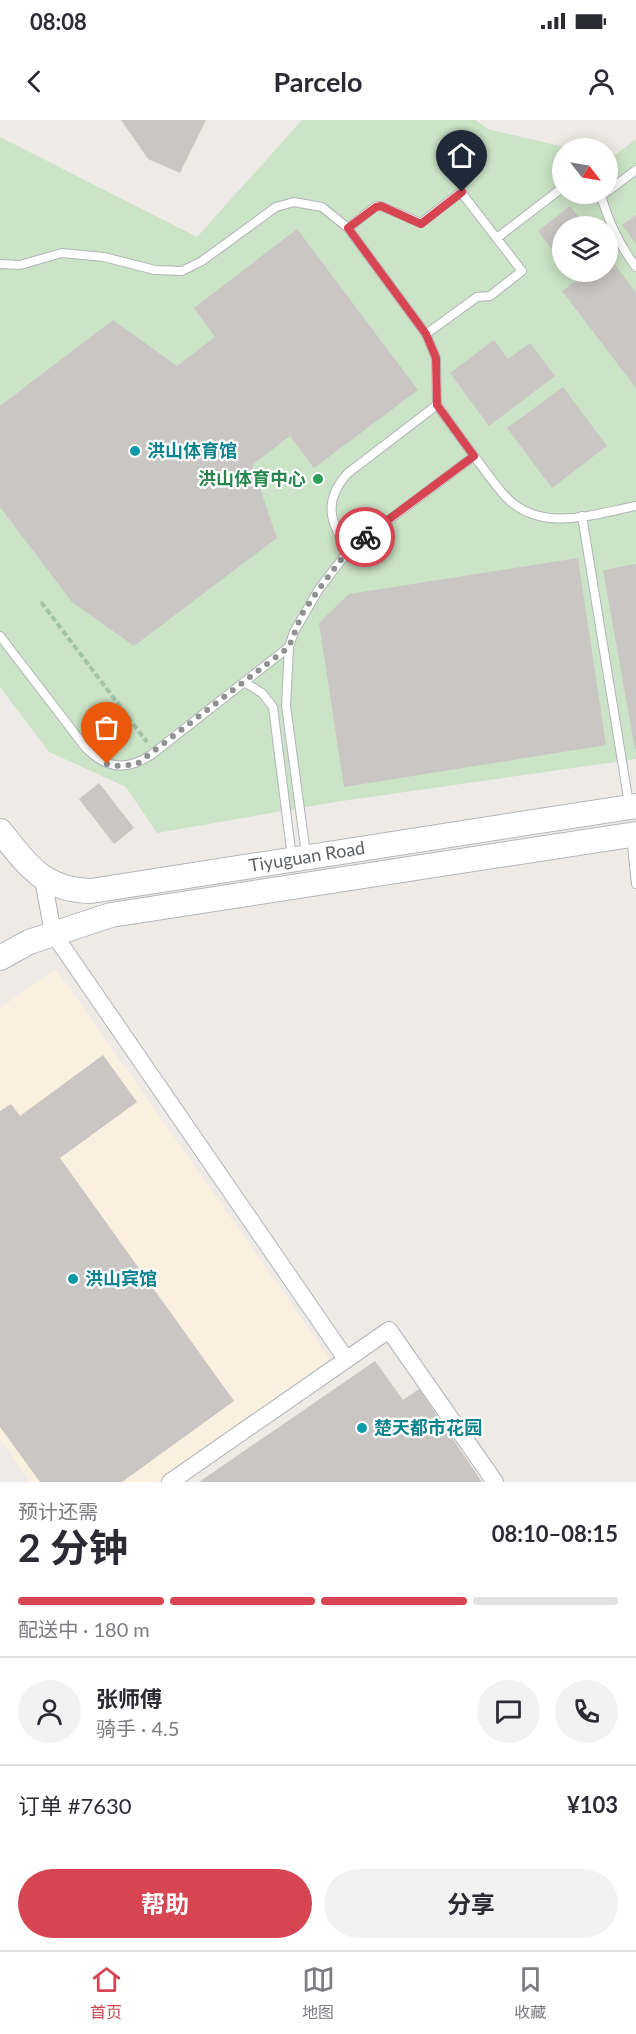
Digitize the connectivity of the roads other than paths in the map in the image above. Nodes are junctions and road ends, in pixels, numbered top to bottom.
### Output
1 (636, 170) edge
2 (618, 183) edge
3 (552, 196) edge
4 (604, 204) edge
5 (348, 228) junction
6 (497, 238) junction
7 (0, 264) edge
8 (636, 267) edge
9 (426, 334) junction
10 (437, 405) junction
11 (474, 456) junction
12 (636, 506) edge
13 (582, 516) junction
14 (349, 549) junction
15 (0, 636) edge
16 (289, 647) junction
17 (244, 682) junction
18 (633, 807) edge
19 (0, 831) edge
20 (633, 835) edge
21 (299, 859) junction
22 (43, 879) junction
23 (636, 884) edge
24 (53, 933) junction
25 (0, 958) edge
26 (346, 1359) junction
27 (171, 1482) edge
28 (495, 1482) edge

1 - 2 lane
3 - 6 lane
4 - 8 lane
5 - 6 lane
5 - 7 lane
5 - 9 lane
6 - 9 lane
9 - 10 lane
10 - 11 lane
10 - 14 lane
11 - 13 lane
11 - 14 lane
12 - 13 lane
13 - 18 lane
14 - 16 lane
15 - 17 lane
16 - 17 lane
16 - 21 lane
17 - 21 lane
18 - 21 main road, Tiyuguan Road
19 - 22 main road, Tiyuguan Road
20 - 23 lane
20 - 24 main road, Tiyuguan Road
21 - 22 main road, Tiyuguan Road
22 - 24 street
24 - 25 main road, Tiyuguan Road
24 - 26 street
26 - 27 street
26 - 28 street

